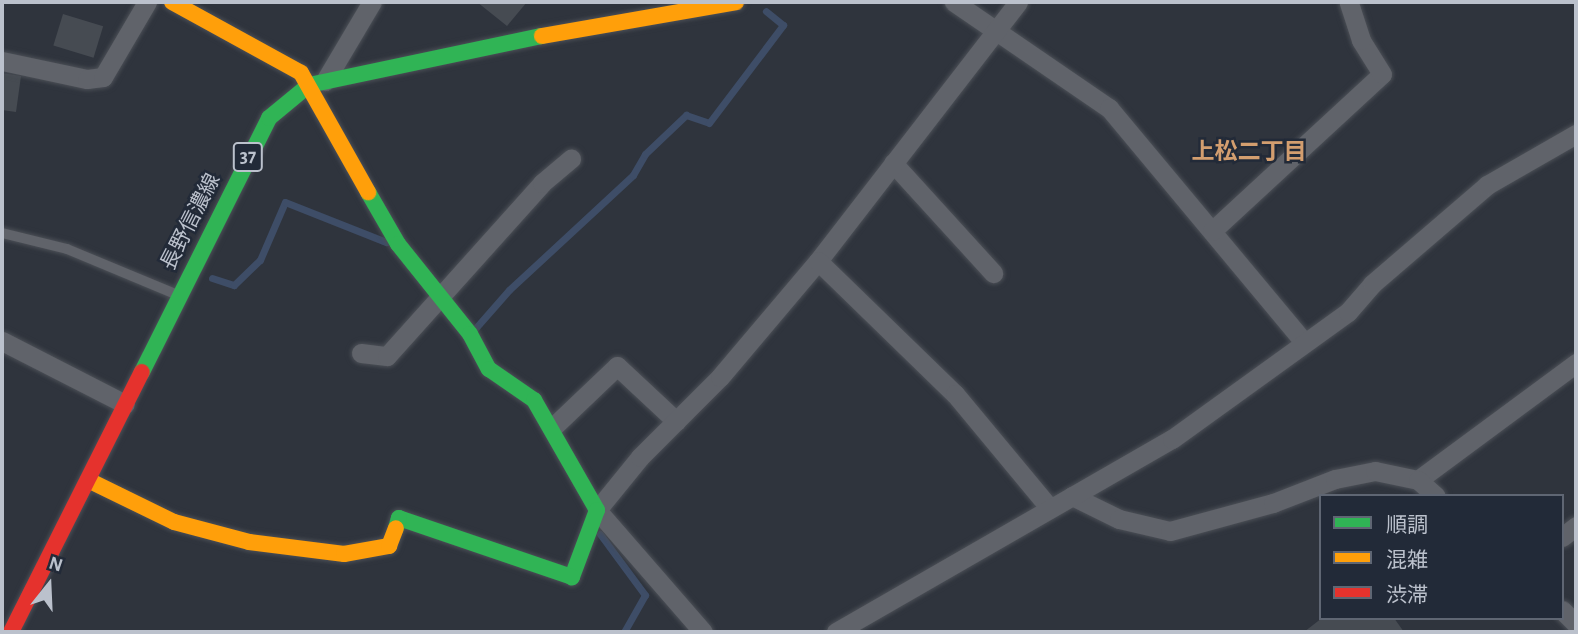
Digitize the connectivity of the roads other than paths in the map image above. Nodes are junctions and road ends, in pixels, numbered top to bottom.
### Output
1 (147, 2) edge
2 (172, 2) edge
3 (372, 2) edge
4 (736, 2) edge
5 (954, 2) edge
6 (1018, 2) edge
7 (1349, 2) edge
8 (996, 28) junction
9 (2, 61) edge
10 (317, 83) junction
11 (1576, 134) edge
12 (571, 159) dead end
13 (893, 163) junction
14 (1212, 231) junction
15 (2, 233) edge
16 (818, 261) junction
17 (993, 273) dead end
18 (178, 295) junction
19 (441, 298) junction
20 (2, 341) edge
21 (1304, 342) junction
22 (361, 353) dead end
23 (1576, 363) edge
24 (125, 404) junction
25 (676, 421) junction
26 (552, 428) junction
27 (88, 480) junction
28 (1418, 480) junction
29 (1434, 494) edge
30 (1072, 496) junction
31 (1048, 506) junction
32 (597, 510) junction
33 (12, 632) edge
34 (703, 632) edge
35 (836, 632) edge

1 - 9 street
2 - 10 street
3 - 10 street
4 - 10 street, 長野信濃線 / 37
5 - 8 street
6 - 8 street
7 - 14 street
8 - 13 street
8 - 14 street
10 - 18 street, 長野信濃線 / 37
10 - 19 street
11 - 21 street
12 - 19 street
13 - 16 street
13 - 17 street
14 - 21 street
15 - 18 lane
16 - 25 street
16 - 31 street
18 - 24 street, 長野信濃線 / 37
19 - 22 street
19 - 26 street
20 - 24 street
21 - 30 street
23 - 28 street
24 - 27 street, 長野信濃線 / 37
25 - 26 street
25 - 32 street
26 - 32 street
27 - 32 street
27 - 33 street, 長野信濃線 / 37
28 - 29 street
28 - 30 street
30 - 31 street
31 - 35 street
32 - 34 street

